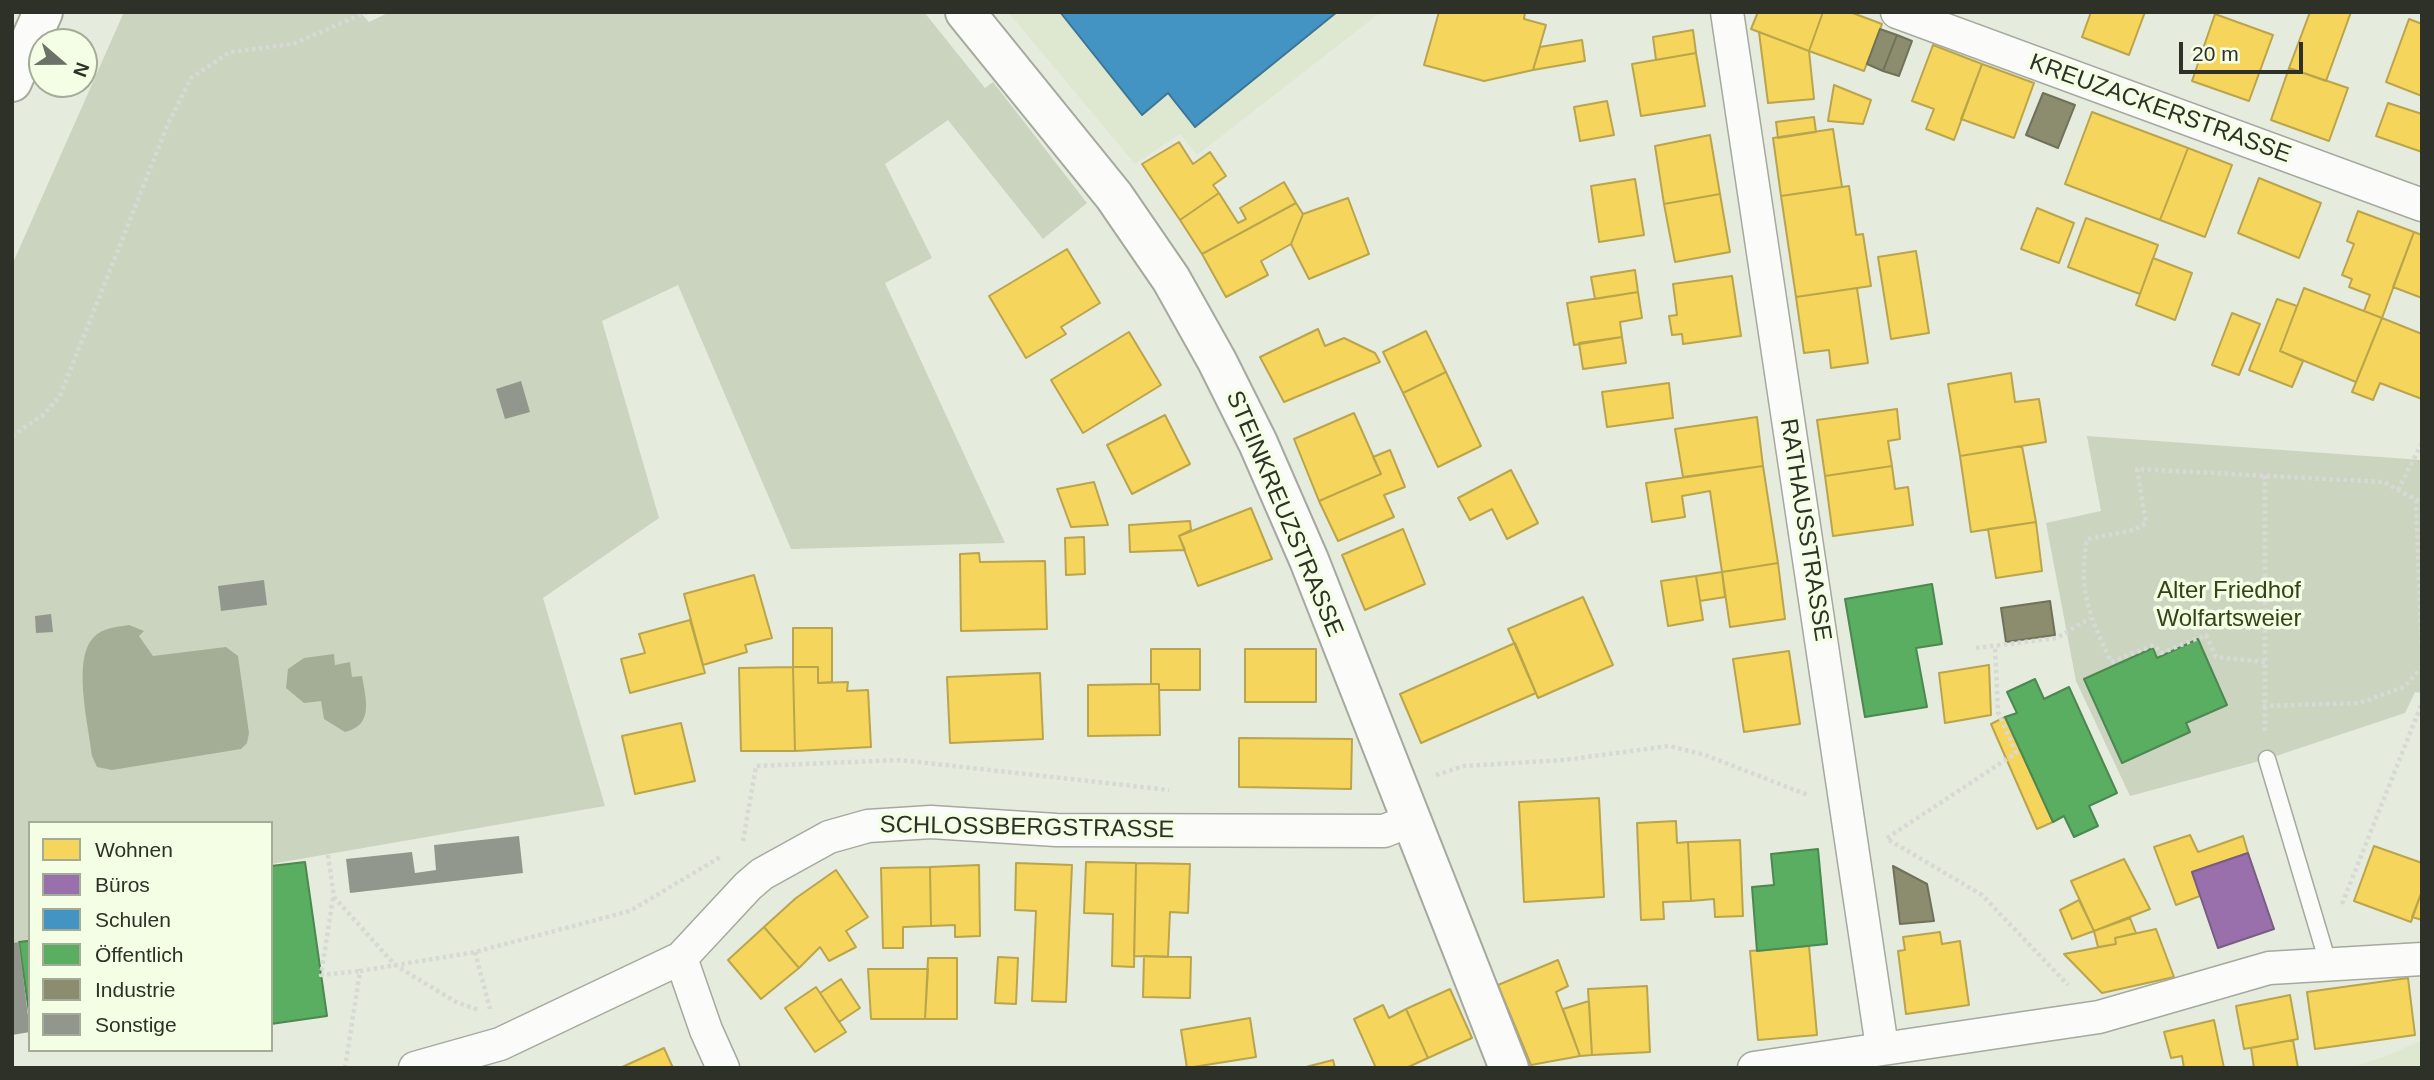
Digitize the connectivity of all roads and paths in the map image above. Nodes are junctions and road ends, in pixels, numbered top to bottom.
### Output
1 (43, 12) edge
2 (367, 12) edge
3 (965, 12) edge
4 (1727, 12) edge
5 (1898, 12) edge
6 (12, 82) edge
7 (2422, 205) edge
8 (12, 436) edge
9 (2422, 443) edge
10 (2265, 473) junction
11 (2398, 490) junction
12 (2419, 500) edge
13 (2090, 618) junction
14 (1995, 646) junction
15 (1976, 649) dead end
16 (2422, 654) edge
17 (2265, 662) junction
18 (2422, 667) edge
19 (2422, 703) edge
20 (2263, 706) junction
21 (2267, 760) joint
22 (1176, 791) dead end
23 (1405, 804) junction
24 (1848, 821) junction
25 (1887, 838) junction
26 (743, 844) dead end
27 (731, 851) dead end
28 (328, 855) dead end
29 (334, 897) junction
30 (475, 952) junction
31 (681, 958) junction
32 (2422, 959) edge
33 (2328, 963) junction
34 (395, 965) junction
35 (360, 971) junction
36 (2099, 1017) junction
37 (1882, 1047) junction
38 (345, 1068) edge
39 (415, 1068) edge
40 (723, 1068) edge
41 (1508, 1068) edge
42 (1754, 1068) edge

1 - 6 main road
2 - 8 path
3 - 23 main road, STEINKREUZSTRASSE
4 - 24 street, RATHAUSSTRASSE
5 - 7 street, KREUZACKERSTRASSE
9 - 11 path
10 - 11 path
10 - 13 path
10 - 17 path
11 - 12 path
12 - 16 path
13 - 14 path
13 - 17 path
14 - 15 path
14 - 25 path
17 - 20 path
18 - 20 path
19 - 33 path
20 - 21 path
21 - 33 lane
22 - 26 path
23 - 24 path
23 - 31 street, SCHLOSSBERGSTRASSE
23 - 41 main road, STEINKREUZSTRASSE
24 - 25 path
24 - 37 street, RATHAUSSTRASSE
25 - 36 path
27 - 30 path
28 - 29 path
29 - 34 path
29 - 35 path
30 - 34 path
30 - 34 path
31 - 39 street, SCHLOSSBERGSTRASSE
31 - 40 street
32 - 33 street
33 - 36 street
34 - 35 path
35 - 38 path
36 - 37 street
37 - 42 street

